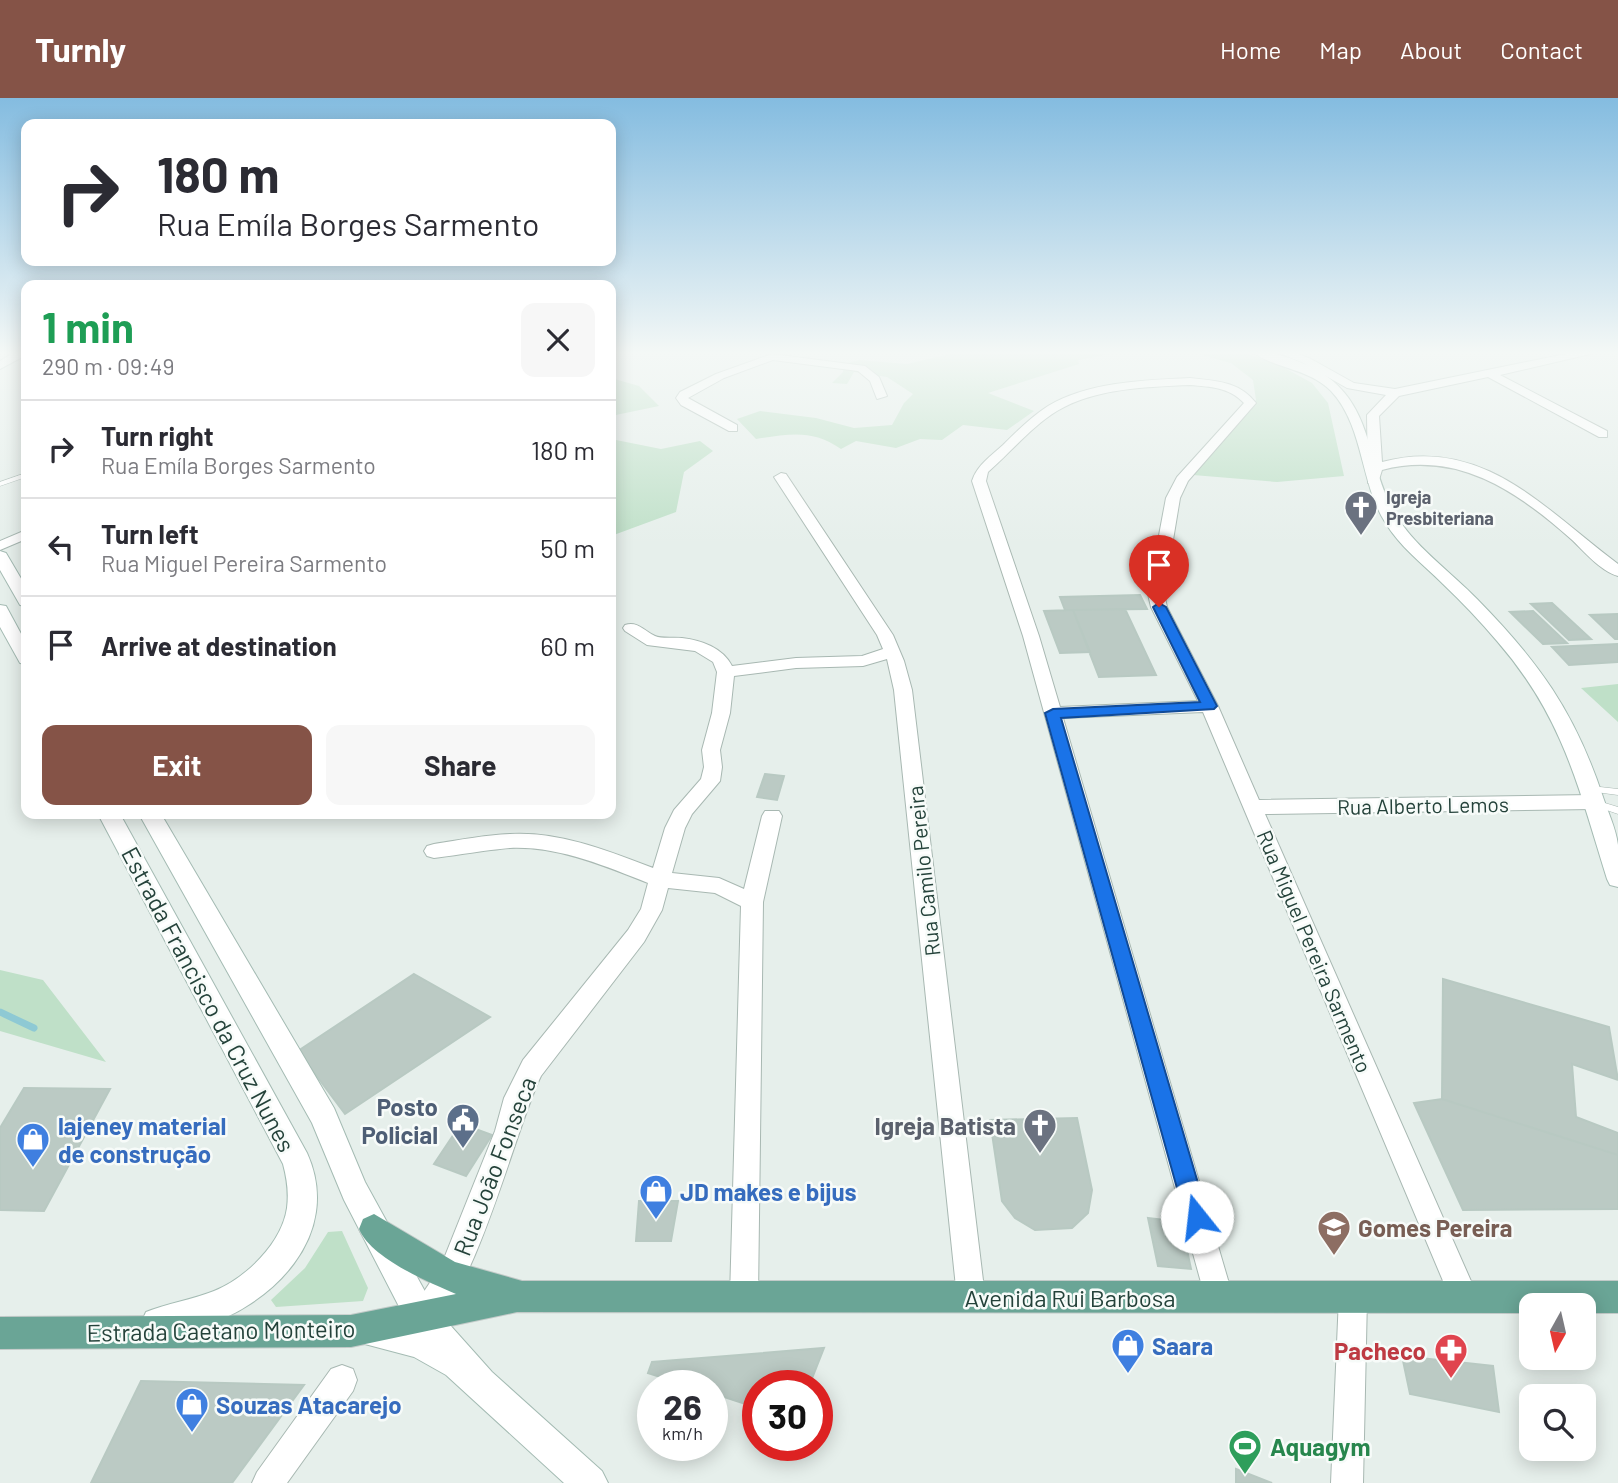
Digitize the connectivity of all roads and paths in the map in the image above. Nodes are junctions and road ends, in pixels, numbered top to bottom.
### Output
1 (710, 416) edge
2 (1043, 416) edge
3 (1239, 416) edge
4 (1351, 416) edge
5 (1369, 416) edge
6 (1568, 416) edge
7 (733, 428) dead end
8 (1603, 434) dead end
9 (1374, 475) junction
10 (21, 477) edge
11 (781, 477) dead end
12 (0, 484) edge
13 (21, 536) edge
14 (0, 546) edge
15 (0, 556) edge
16 (1618, 571) edge
17 (21, 592) edge
18 (0, 610) edge
19 (631, 628) dead end
20 (21, 650) edge
21 (892, 652) junction
22 (726, 671) junction
23 (1209, 706) junction
24 (1053, 713) junction
25 (1618, 792) edge
26 (1590, 796) junction
27 (1253, 807) junction
28 (1618, 811) edge
29 (772, 817) dead end
30 (112, 819) edge
31 (153, 819) edge
32 (434, 851) dead end
33 (1616, 868) edge
34 (660, 879) junction
35 (752, 902) junction
36 (374, 1230) junction
37 (451, 1276) junction
38 (522, 1297) junction
39 (744, 1297) junction
40 (971, 1297) junction
41 (1219, 1297) junction
42 (1353, 1297) junction
43 (1464, 1297) junction
44 (1618, 1297) edge
45 (422, 1317) junction
46 (351, 1331) junction
47 (124, 1332) junction
48 (0, 1333) edge
49 (342, 1380) dead end
50 (481, 1382) junction
51 (268, 1483) edge
52 (590, 1483) edge
53 (1347, 1483) edge

1 - 7 street
2 - 24 street, Rua Miguel Pereira Sarmento
3 - 23 street, Rua Miguel Pereira Sarmento
4 - 9 main road
5 - 9 street
6 - 8 street
9 - 16 street
9 - 26 main road
10 - 12 lane
11 - 21 street, Rua Camilo Pereira
13 - 14 street
15 - 17 main road
18 - 20 main road
19 - 22 street
21 - 22 street
21 - 40 street, Rua Camilo Pereira
22 - 34 street, Rua João Fonseca
23 - 24 street
23 - 27 street, Rua Miguel Pereira Sarmento
24 - 41 street
25 - 26 lane
26 - 27 street, Rua Alberto Lemos
26 - 28 lane
26 - 33 main road
27 - 43 street, Rua Miguel Pereira Sarmento
29 - 35 street
30 - 47 main road, Estrada Francisco da Cruz Nunes
31 - 36 main road, Estrada Francisco da Cruz Nunes
32 - 34 street
34 - 35 street
34 - 37 street, Rua João Fonseca
35 - 39 street
36 - 37 main road
36 - 45 main road, Estrada Francisco da Cruz Nunes
37 - 38 main road
37 - 45 street, Rua João Fonseca
38 - 39 main road, Avenida Rui Barbosa
38 - 45 main road, Estrada Caetano Monteiro
39 - 40 main road, Avenida Rui Barbosa
40 - 41 main road, Avenida Rui Barbosa
41 - 42 main road, Avenida Rui Barbosa
42 - 43 main road, Avenida Rui Barbosa
42 - 53 street
43 - 44 main road, Avenida Rui Barbosa
45 - 46 main road, Estrada Caetano Monteiro
45 - 50 main road, Estrada Francisco da Cruz Nunes
46 - 47 main road, Estrada Caetano Monteiro
46 - 50 main road
47 - 48 main road, Estrada Caetano Monteiro
49 - 51 street
50 - 52 main road

